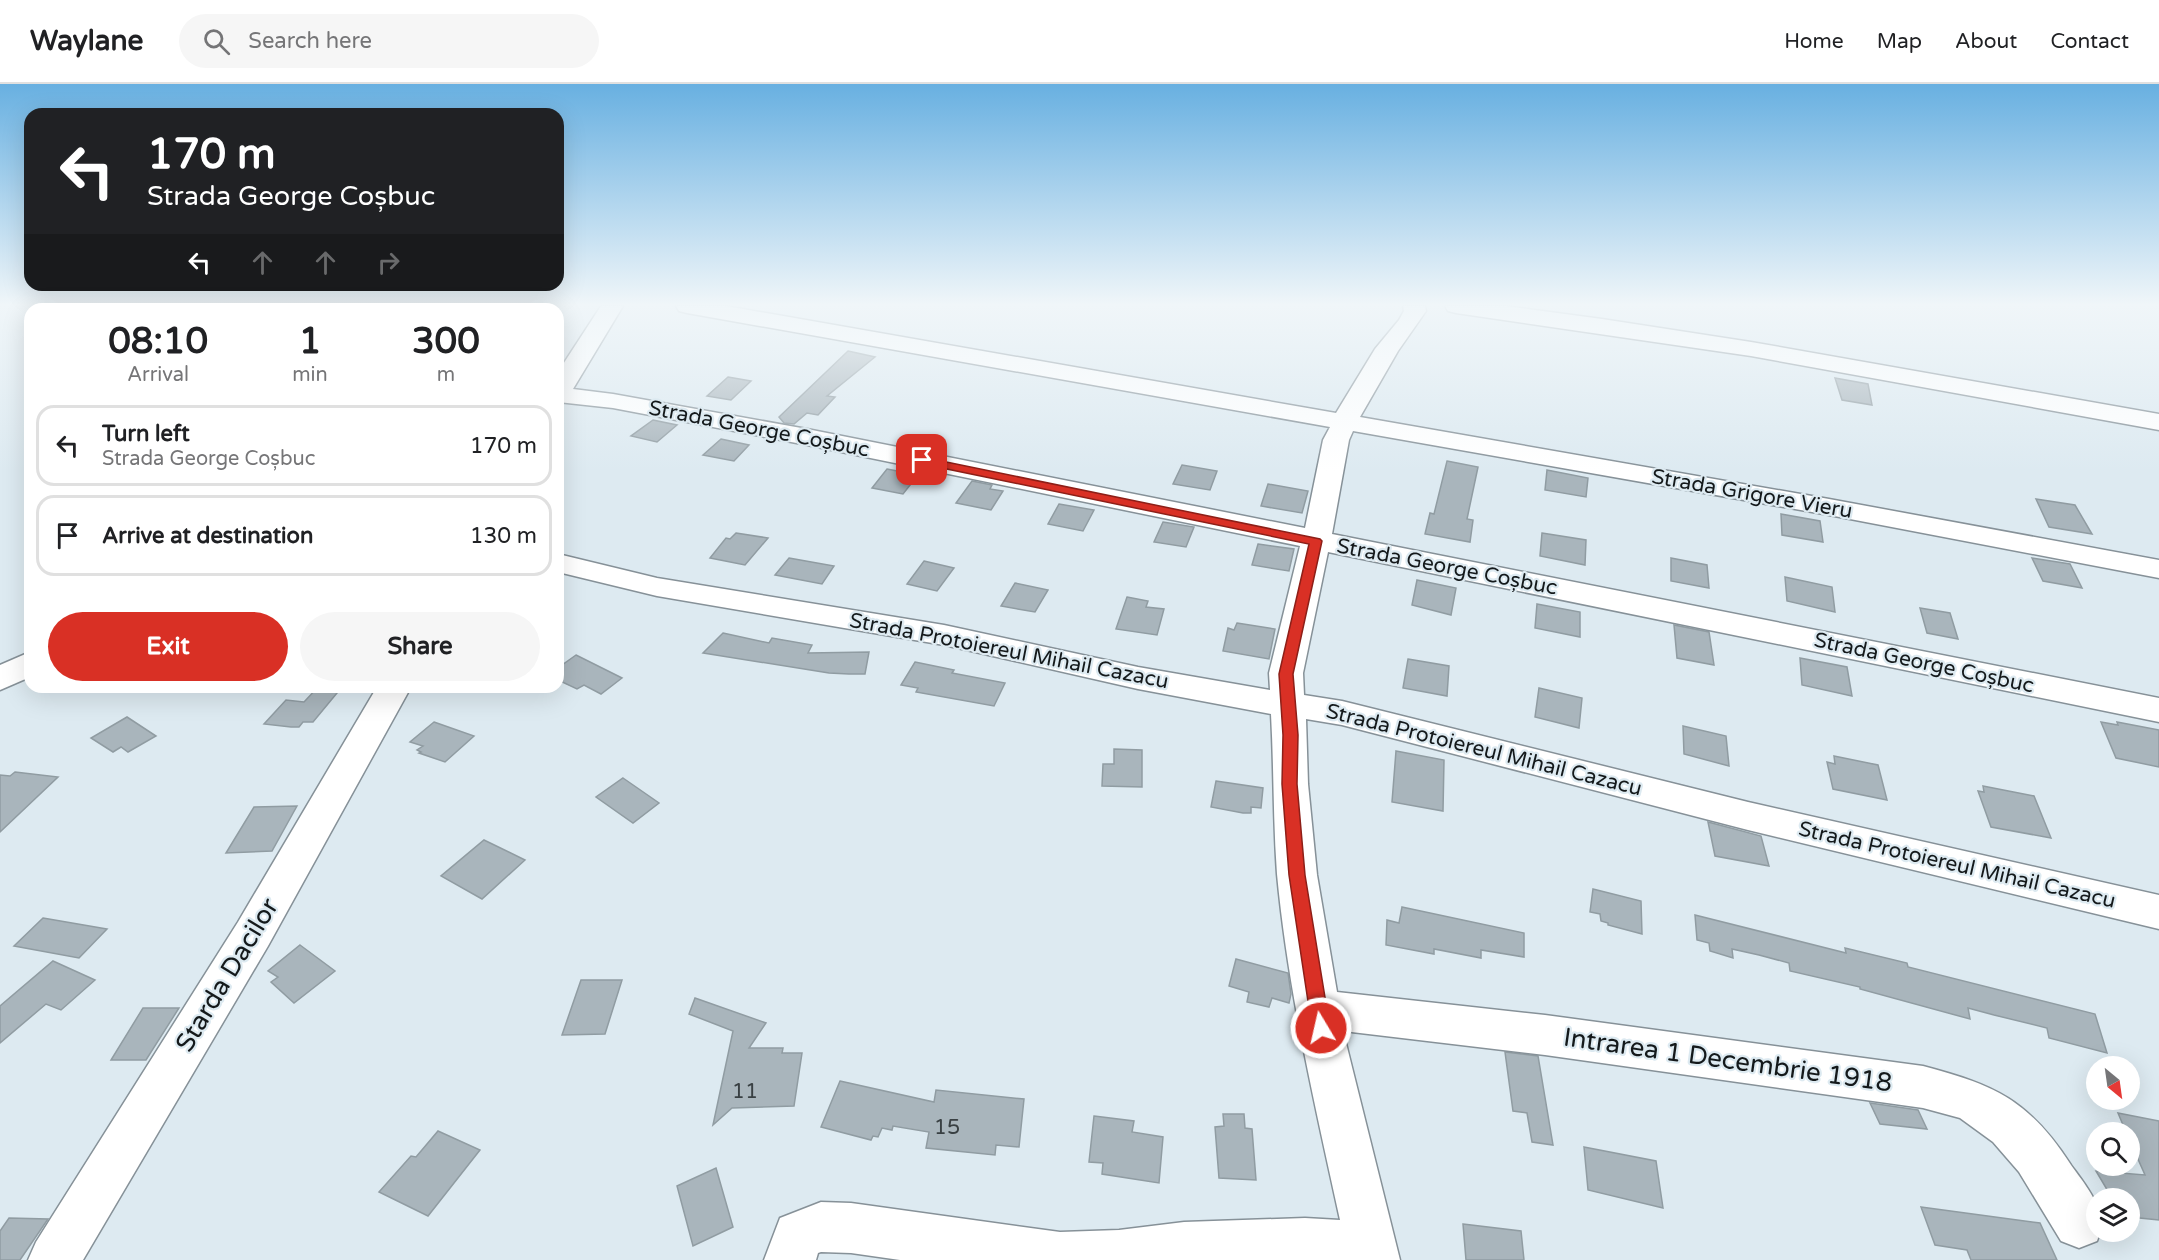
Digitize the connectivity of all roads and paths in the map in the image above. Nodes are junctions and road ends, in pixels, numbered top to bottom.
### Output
1 (579, 361) edge
2 (1001, 361) edge
3 (1380, 361) edge
4 (1819, 361) edge
5 (564, 385) edge
6 (564, 395) edge
7 (1344, 421) junction
8 (2159, 422) edge
9 (1316, 541) junction
10 (564, 564) edge
11 (2159, 569) edge
12 (24, 666) edge
13 (0, 678) edge
14 (391, 693) edge
15 (1287, 705) junction
16 (2159, 710) edge
17 (2159, 912) edge
18 (1318, 1009) junction
19 (2079, 1223) dead end
20 (1373, 1254) edge
21 (54, 1260) edge
22 (790, 1260) edge

1 - 5 street
2 - 7 street, Strada Grigore Vieru
3 - 7 street
4 - 8 street
6 - 9 street, Strada George Coșbuc
7 - 9 street
7 - 11 street, Strada Grigore Vieru
9 - 15 street
9 - 16 street, Strada George Coșbuc
10 - 15 street, Strada Protoiereul Mihail Cazacu
12 - 13 street
14 - 21 street, Starda Dacilor
15 - 17 street, Strada Protoiereul Mihail Cazacu
15 - 18 street
18 - 19 street, Intrarea 1 Decembrie 1918
18 - 20 street
20 - 22 street

